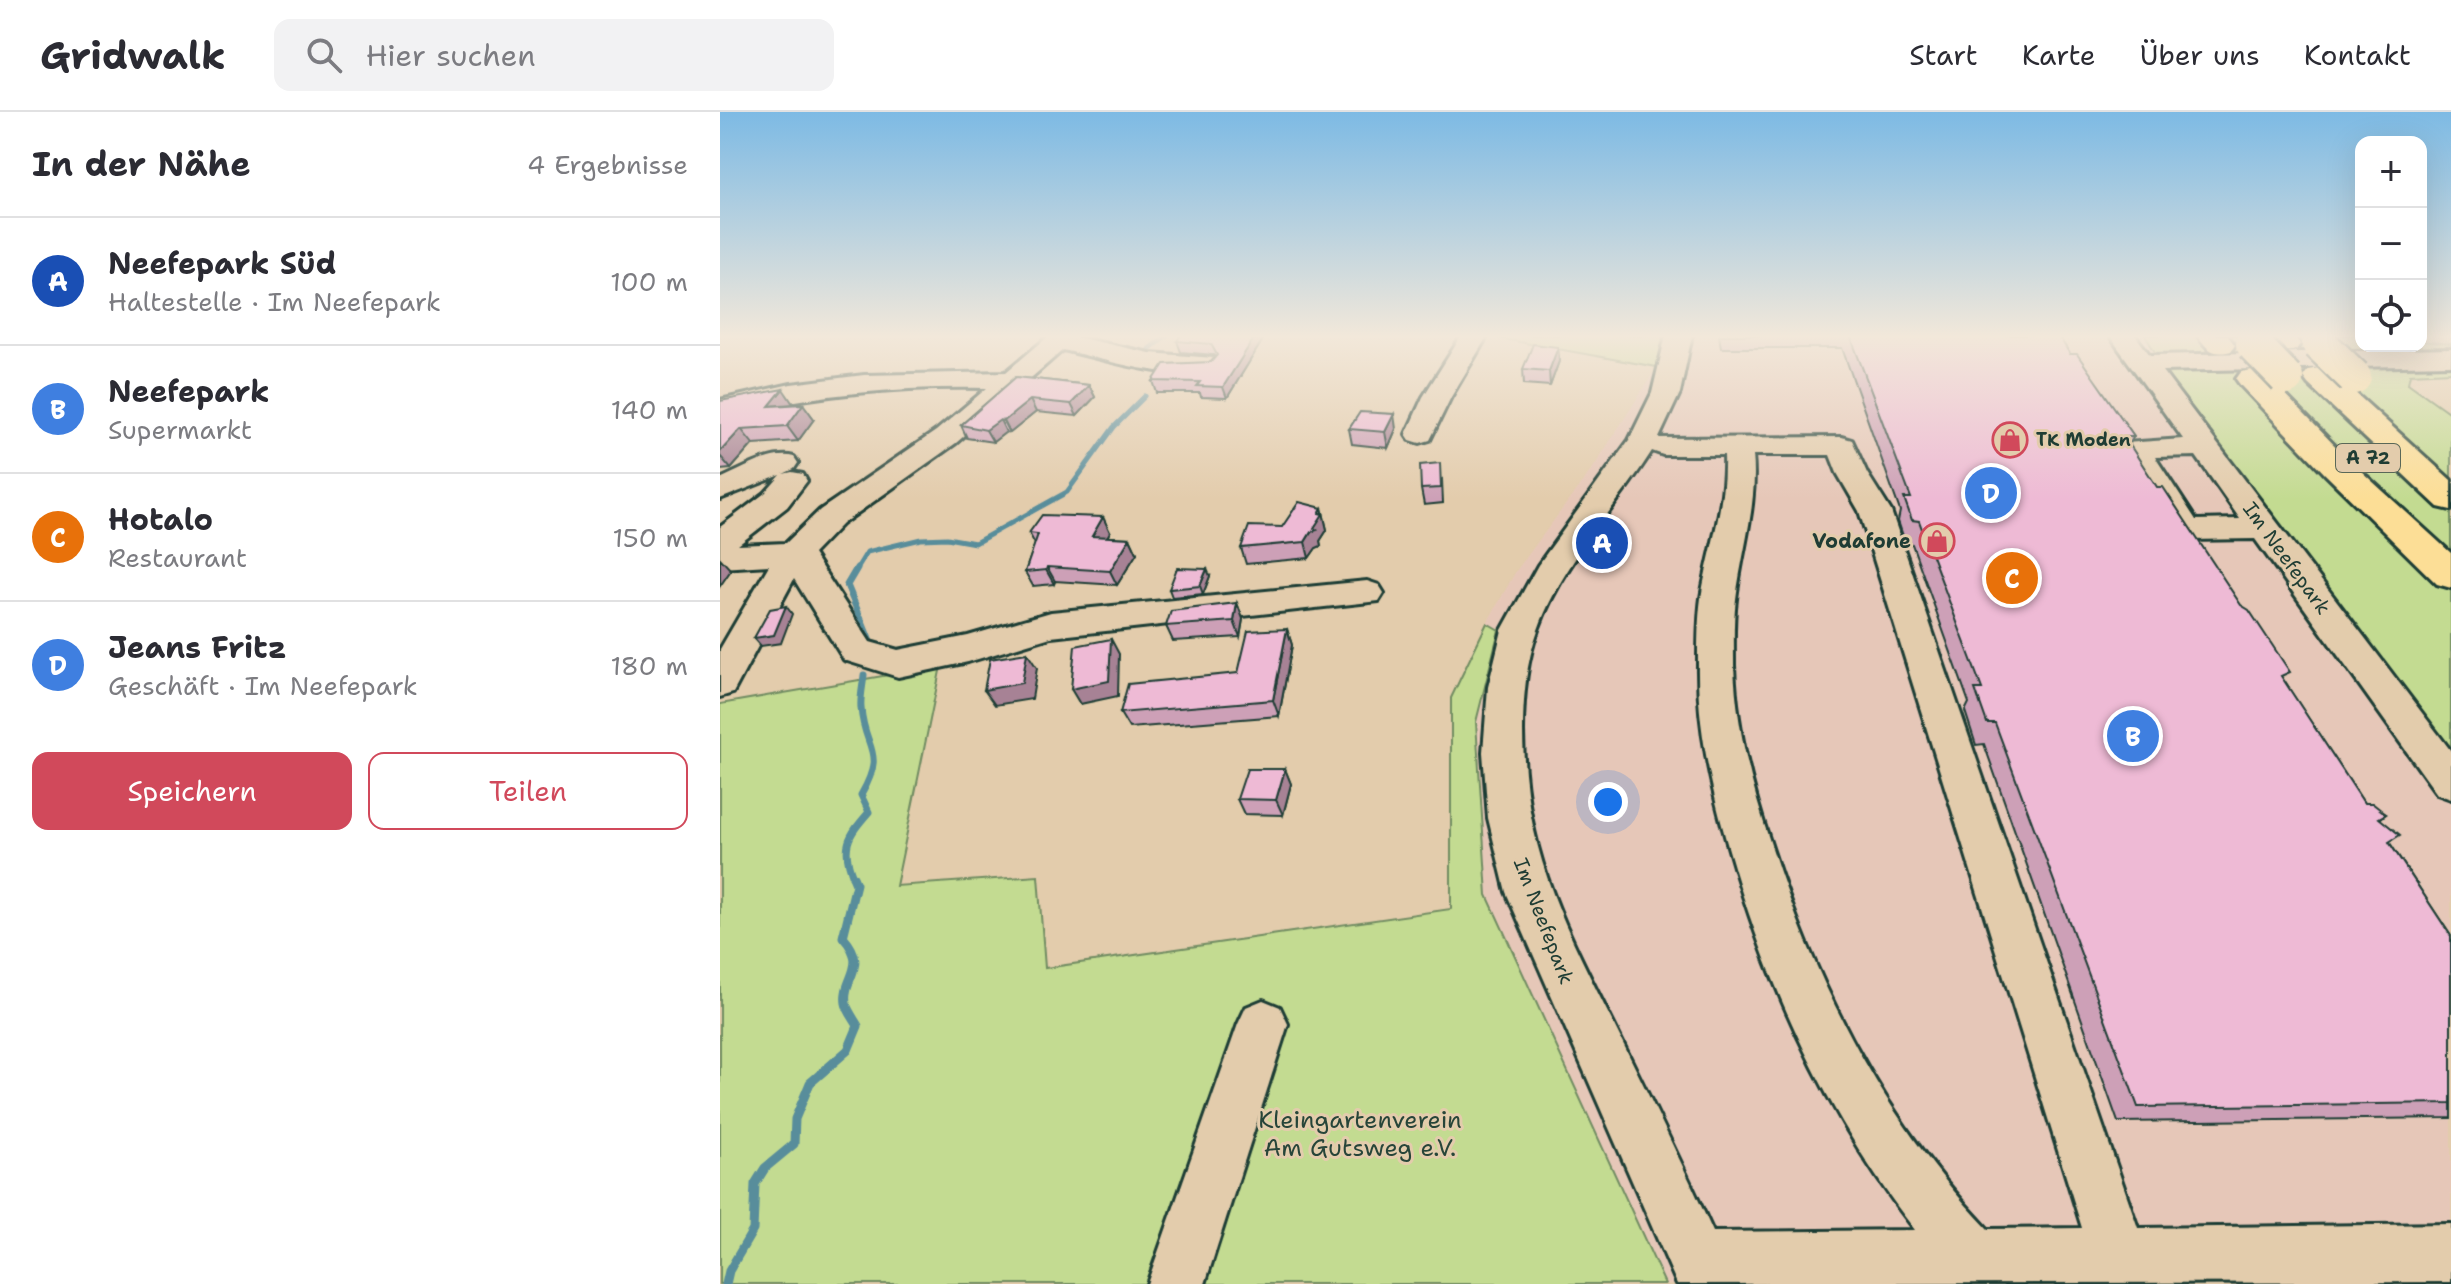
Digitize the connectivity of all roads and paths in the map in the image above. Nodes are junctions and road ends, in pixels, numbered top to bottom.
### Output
1 (813, 390) edge
2 (1000, 390) edge
3 (1441, 390) edge
4 (1668, 390) edge
5 (2164, 390) edge
6 (2290, 390) edge
7 (2313, 390) edge
8 (2316, 390) edge
9 (2368, 390) edge
10 (720, 408) edge
11 (1420, 434) dead end
12 (1738, 446) junction
13 (2206, 447) junction
14 (1648, 451) junction
15 (2451, 465) edge
16 (787, 472) junction
17 (720, 476) edge
18 (720, 490) edge
19 (2451, 499) edge
20 (720, 510) edge
21 (2266, 529) junction
22 (2451, 535) edge
23 (720, 543) edge
24 (795, 553) junction
25 (720, 557) edge
26 (2451, 575) edge
27 (1367, 593) dead end
28 (720, 683) edge
29 (2451, 782) edge
30 (1263, 1024) dead end
31 (2451, 1253) edge
32 (2123, 1269) edge
33 (1986, 1270) edge
34 (1702, 1272) edge
35 (1176, 1284) edge

1 - 10 street
2 - 24 street
3 - 11 street
4 - 14 street
5 - 13 street, Im Neefepark
6 - 26 highway
7 - 22 highway, A 72
8 - 19 highway, A 72
9 - 15 highway, bridge
12 - 14 street
12 - 32 street
12 - 33 street
13 - 21 street, Im Neefepark
13 - 21 street
14 - 34 street, Im Neefepark
16 - 17 street
16 - 18 street
16 - 20 street
16 - 23 street
21 - 29 street, Im Neefepark
24 - 25 street
24 - 27 street
24 - 28 street
30 - 35 street
31 - 32 street
32 - 33 street
33 - 34 street

